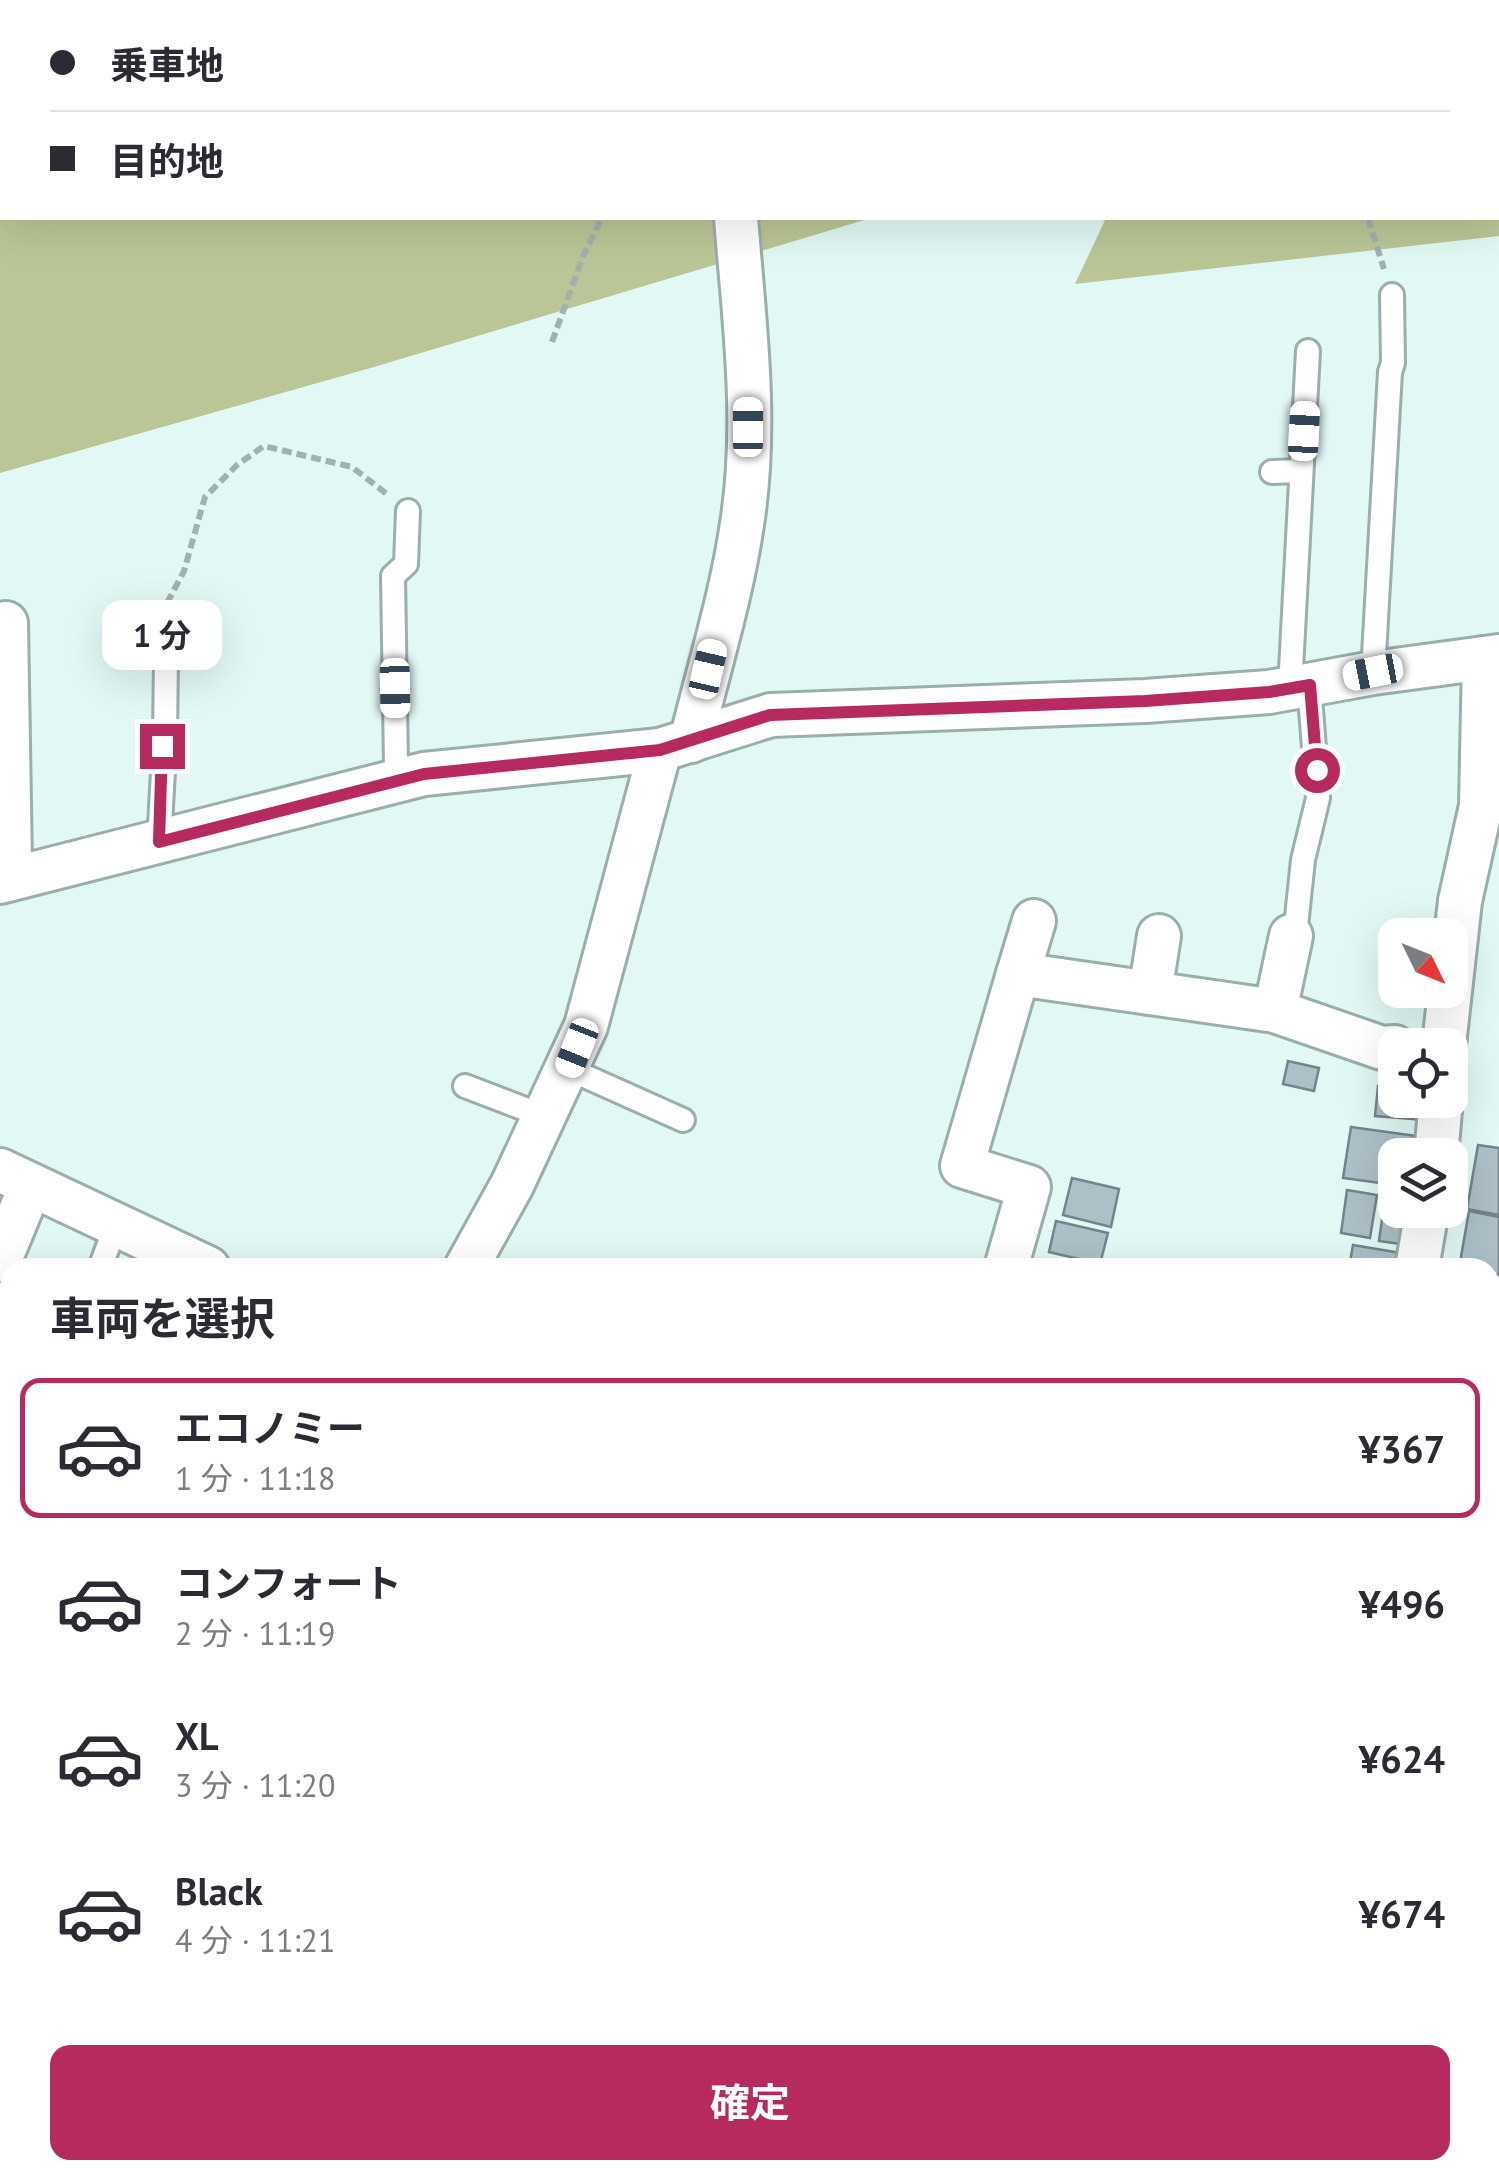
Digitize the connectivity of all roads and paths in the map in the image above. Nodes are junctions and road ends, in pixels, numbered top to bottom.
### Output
1 (601, 220) edge
2 (736, 220) edge
3 (1369, 220) edge
4 (1392, 295) joint
5 (552, 342) dead end
6 (1308, 351) dead end
7 (1302, 470) junction
8 (1272, 472) dead end
9 (408, 511) joint
10 (4, 641) edge
11 (1492, 657) edge
12 (166, 659) joint
13 (1373, 672) junction
14 (1300, 686) junction
15 (676, 745) junction
16 (402, 780) junction
17 (159, 842) junction
18 (7, 880) edge
19 (1034, 921) dead end
20 (1158, 936) dead end
21 (1291, 936) joint
22 (1018, 974) junction
23 (1150, 993) junction
24 (1276, 1011) junction
25 (1446, 1028) edge
26 (1378, 1047) edge
27 (568, 1069) junction
28 (465, 1086) dead end
29 (546, 1117) junction
30 (683, 1120) dead end
31 (15, 1178) edge
32 (116, 1225) junction
33 (1423, 1228) edge
34 (0, 1258) edge
35 (104, 1258) edge
36 (187, 1258) edge
37 (471, 1258) edge
38 (1009, 1258) edge
39 (1419, 1258) edge

1 - 5 path
2 - 15 street
3 - 4 path
4 - 13 lane
6 - 7 lane
7 - 8 lane
7 - 14 lane
9 - 12 path
9 - 16 lane
10 - 18 street
11 - 13 street
11 - 25 street
12 - 17 lane
13 - 14 street
14 - 15 street
14 - 21 lane
15 - 16 street
15 - 27 street
16 - 17 street
17 - 18 street
19 - 22 street
20 - 23 street
21 - 24 street
22 - 23 street
22 - 38 street
23 - 24 street
24 - 26 street
27 - 29 street
27 - 30 lane
28 - 29 lane
29 - 37 street
31 - 32 street
31 - 34 street
32 - 35 lane
32 - 36 street
33 - 39 street

